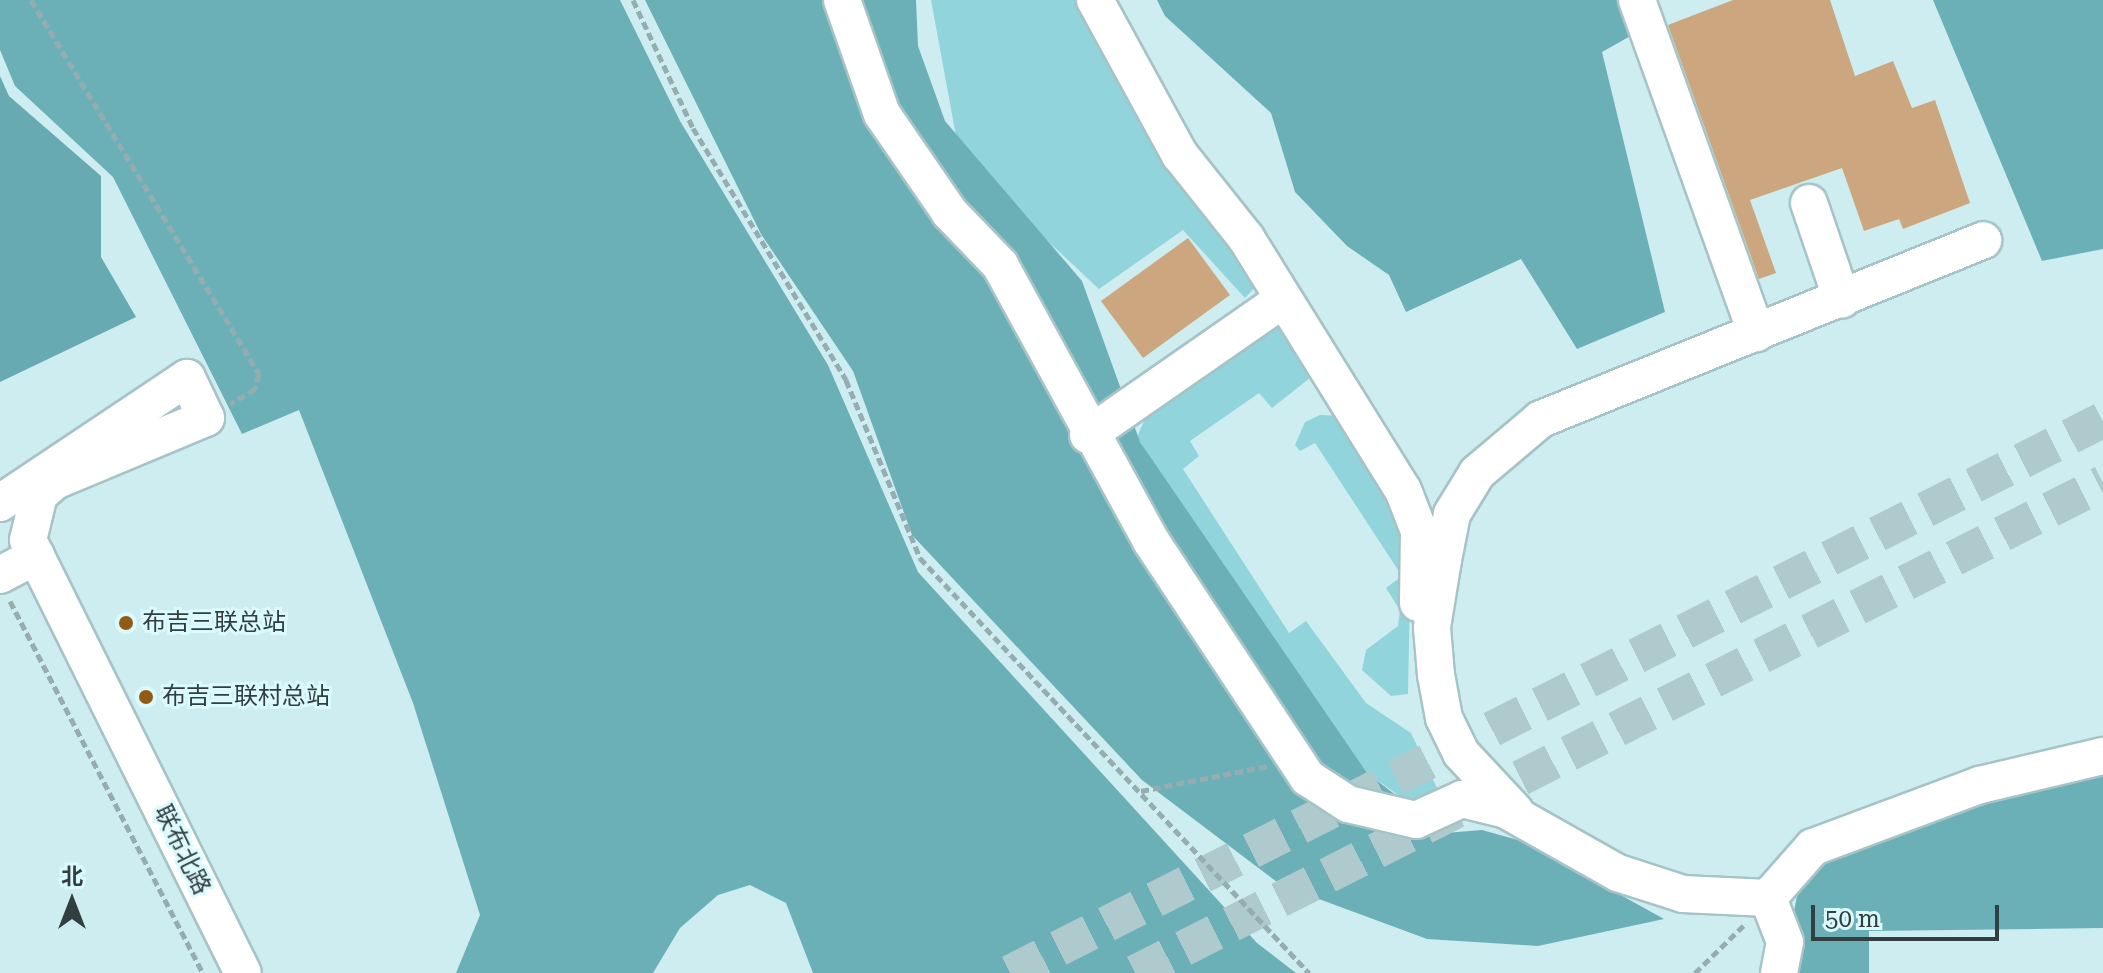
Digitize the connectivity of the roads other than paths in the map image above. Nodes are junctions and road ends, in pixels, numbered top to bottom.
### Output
1 (842, 0) edge
2 (1095, 0) edge
3 (1637, 0) edge
4 (1809, 203) dead end
5 (1983, 240) dead end
6 (1842, 300) junction
7 (1281, 301) junction
8 (1756, 333) junction
9 (1088, 435) junction
10 (0, 503) edge
11 (36, 556) junction
12 (4, 586) edge
13 (2103, 756) edge
14 (1462, 799) junction
15 (1522, 817) junction
16 (1768, 898) junction
17 (243, 973) edge
18 (1779, 973) edge

1 - 9 street
2 - 7 street
3 - 8 street
4 - 6 street
5 - 6 street
6 - 8 street
7 - 9 street
7 - 14 street
8 - 15 street
9 - 14 street
10 - 11 street, 联布北路
11 - 12 street
11 - 17 street, 联布北路
13 - 16 street
14 - 15 street
15 - 16 street
16 - 18 street

